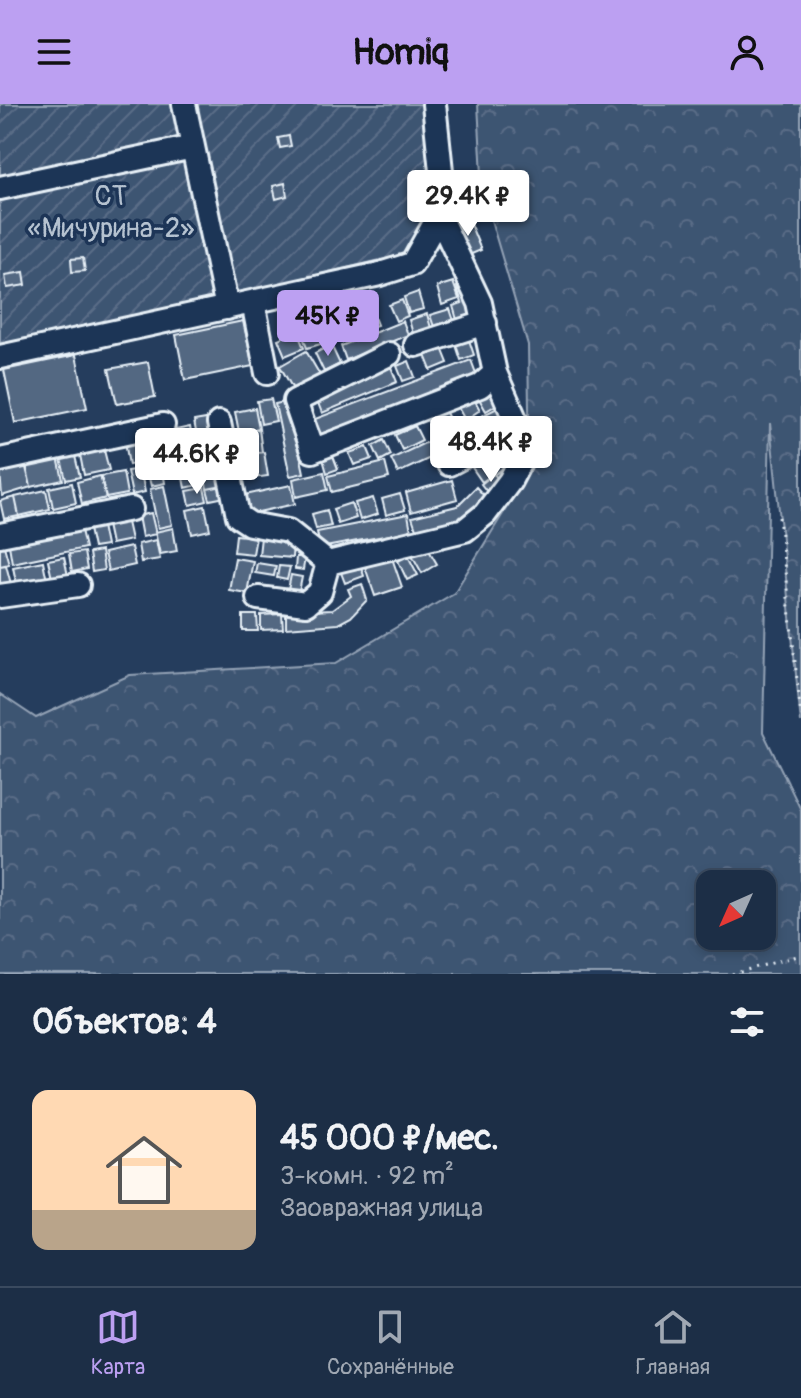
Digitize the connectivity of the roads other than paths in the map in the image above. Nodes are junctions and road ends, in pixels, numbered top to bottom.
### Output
1 (184, 104) edge
2 (434, 104) edge
3 (193, 147) junction
4 (0, 188) edge
5 (439, 216) junction
6 (253, 302) junction
7 (227, 308) junction
8 (485, 323) junction
9 (416, 345) dead end
10 (389, 354) dead end
11 (0, 357) edge
12 (267, 373) dead end
13 (495, 373) junction
14 (219, 423) dead end
15 (163, 425) dead end
16 (513, 430) junction
17 (0, 460) edge
18 (449, 464) dead end
19 (131, 509) dead end
20 (0, 535) edge
21 (328, 563) junction
22 (78, 585) dead end
23 (0, 596) edge
24 (258, 598) dead end

1 - 3 street
2 - 5 street
3 - 4 street
3 - 7 street
5 - 6 street
5 - 8 street
6 - 7 street
6 - 12 street
7 - 11 street
8 - 9 street
8 - 13 street
10 - 13 street
13 - 16 street
14 - 21 street
15 - 17 street
16 - 18 street
16 - 21 street
19 - 20 street
21 - 24 street
22 - 23 street

